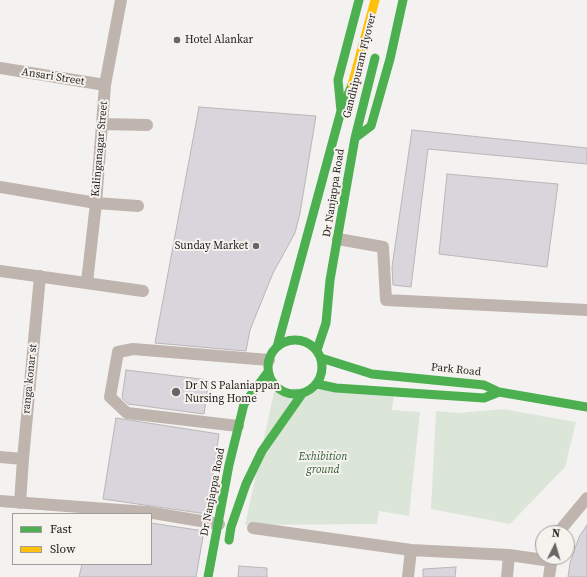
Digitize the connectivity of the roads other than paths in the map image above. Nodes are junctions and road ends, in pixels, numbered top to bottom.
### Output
1 (121, 0) edge
2 (359, 0) edge
3 (375, 0) edge
4 (403, 0) edge
5 (376, 51) dead end
6 (0, 68) edge
7 (105, 86) junction
8 (341, 112) junction
9 (102, 124) junction
10 (147, 125) dead end
11 (355, 138) junction
12 (0, 187) edge
13 (96, 203) junction
14 (138, 206) dead end
15 (338, 239) junction
16 (0, 271) edge
17 (40, 276) junction
18 (87, 282) junction
19 (143, 290) dead end
20 (587, 310) edge
21 (277, 347) junction
22 (319, 354) junction
23 (268, 366) junction
24 (317, 384) junction
25 (499, 392) junction
26 (302, 394) junction
27 (587, 407) edge
28 (238, 426) junction
29 (0, 457) edge
30 (23, 459) junction
31 (587, 498) edge
32 (0, 501) edge
33 (20, 503) junction
34 (219, 524) junction
35 (564, 525) edge
36 (253, 528) dead end
37 (227, 546) dead end
38 (411, 550) junction
39 (509, 555) junction
40 (535, 557) edge
41 (551, 565) edge
42 (208, 577) edge
43 (408, 577) edge
44 (507, 577) edge
45 (549, 577) edge

1 - 7 street, Kalinganagar Street
2 - 8 main road, Dr Nanjappa Road
3 - 8 main road, Gandhipuram Flyover
4 - 11 main road, Dr Nanjappa Road
5 - 11 main road, Gandhipuram Flyover
6 - 7 street, Ansari Street
7 - 9 street, Kalinganagar Street
8 - 21 main road, Dr Nanjappa Road
9 - 10 street
9 - 13 street, Kalinganagar Street
11 - 15 main road, Dr Nanjappa Road
12 - 13 street, Kalinganagar Street
13 - 14 street
13 - 18 street
15 - 20 street
15 - 22 main road, Dr Nanjappa Road
16 - 17 street
17 - 18 street
17 - 30 street, ranga konar st
18 - 19 street
21 - 22 main road
21 - 23 main road
22 - 24 main road
22 - 25 main road, Park Road
23 - 26 main road
23 - 28 main road, Dr Nanjappa Road
23 - 28 street
24 - 25 main road
24 - 26 main road
25 - 27 main road, Park Road
26 - 37 main road
28 - 34 main road, Dr Nanjappa Road
29 - 30 street
30 - 33 street, ranga konar st
31 - 35 street
32 - 33 street
33 - 34 street
34 - 42 main road, Dr Nanjappa Road
36 - 38 street
38 - 39 street
38 - 43 street
39 - 40 street
39 - 44 street
41 - 45 street

